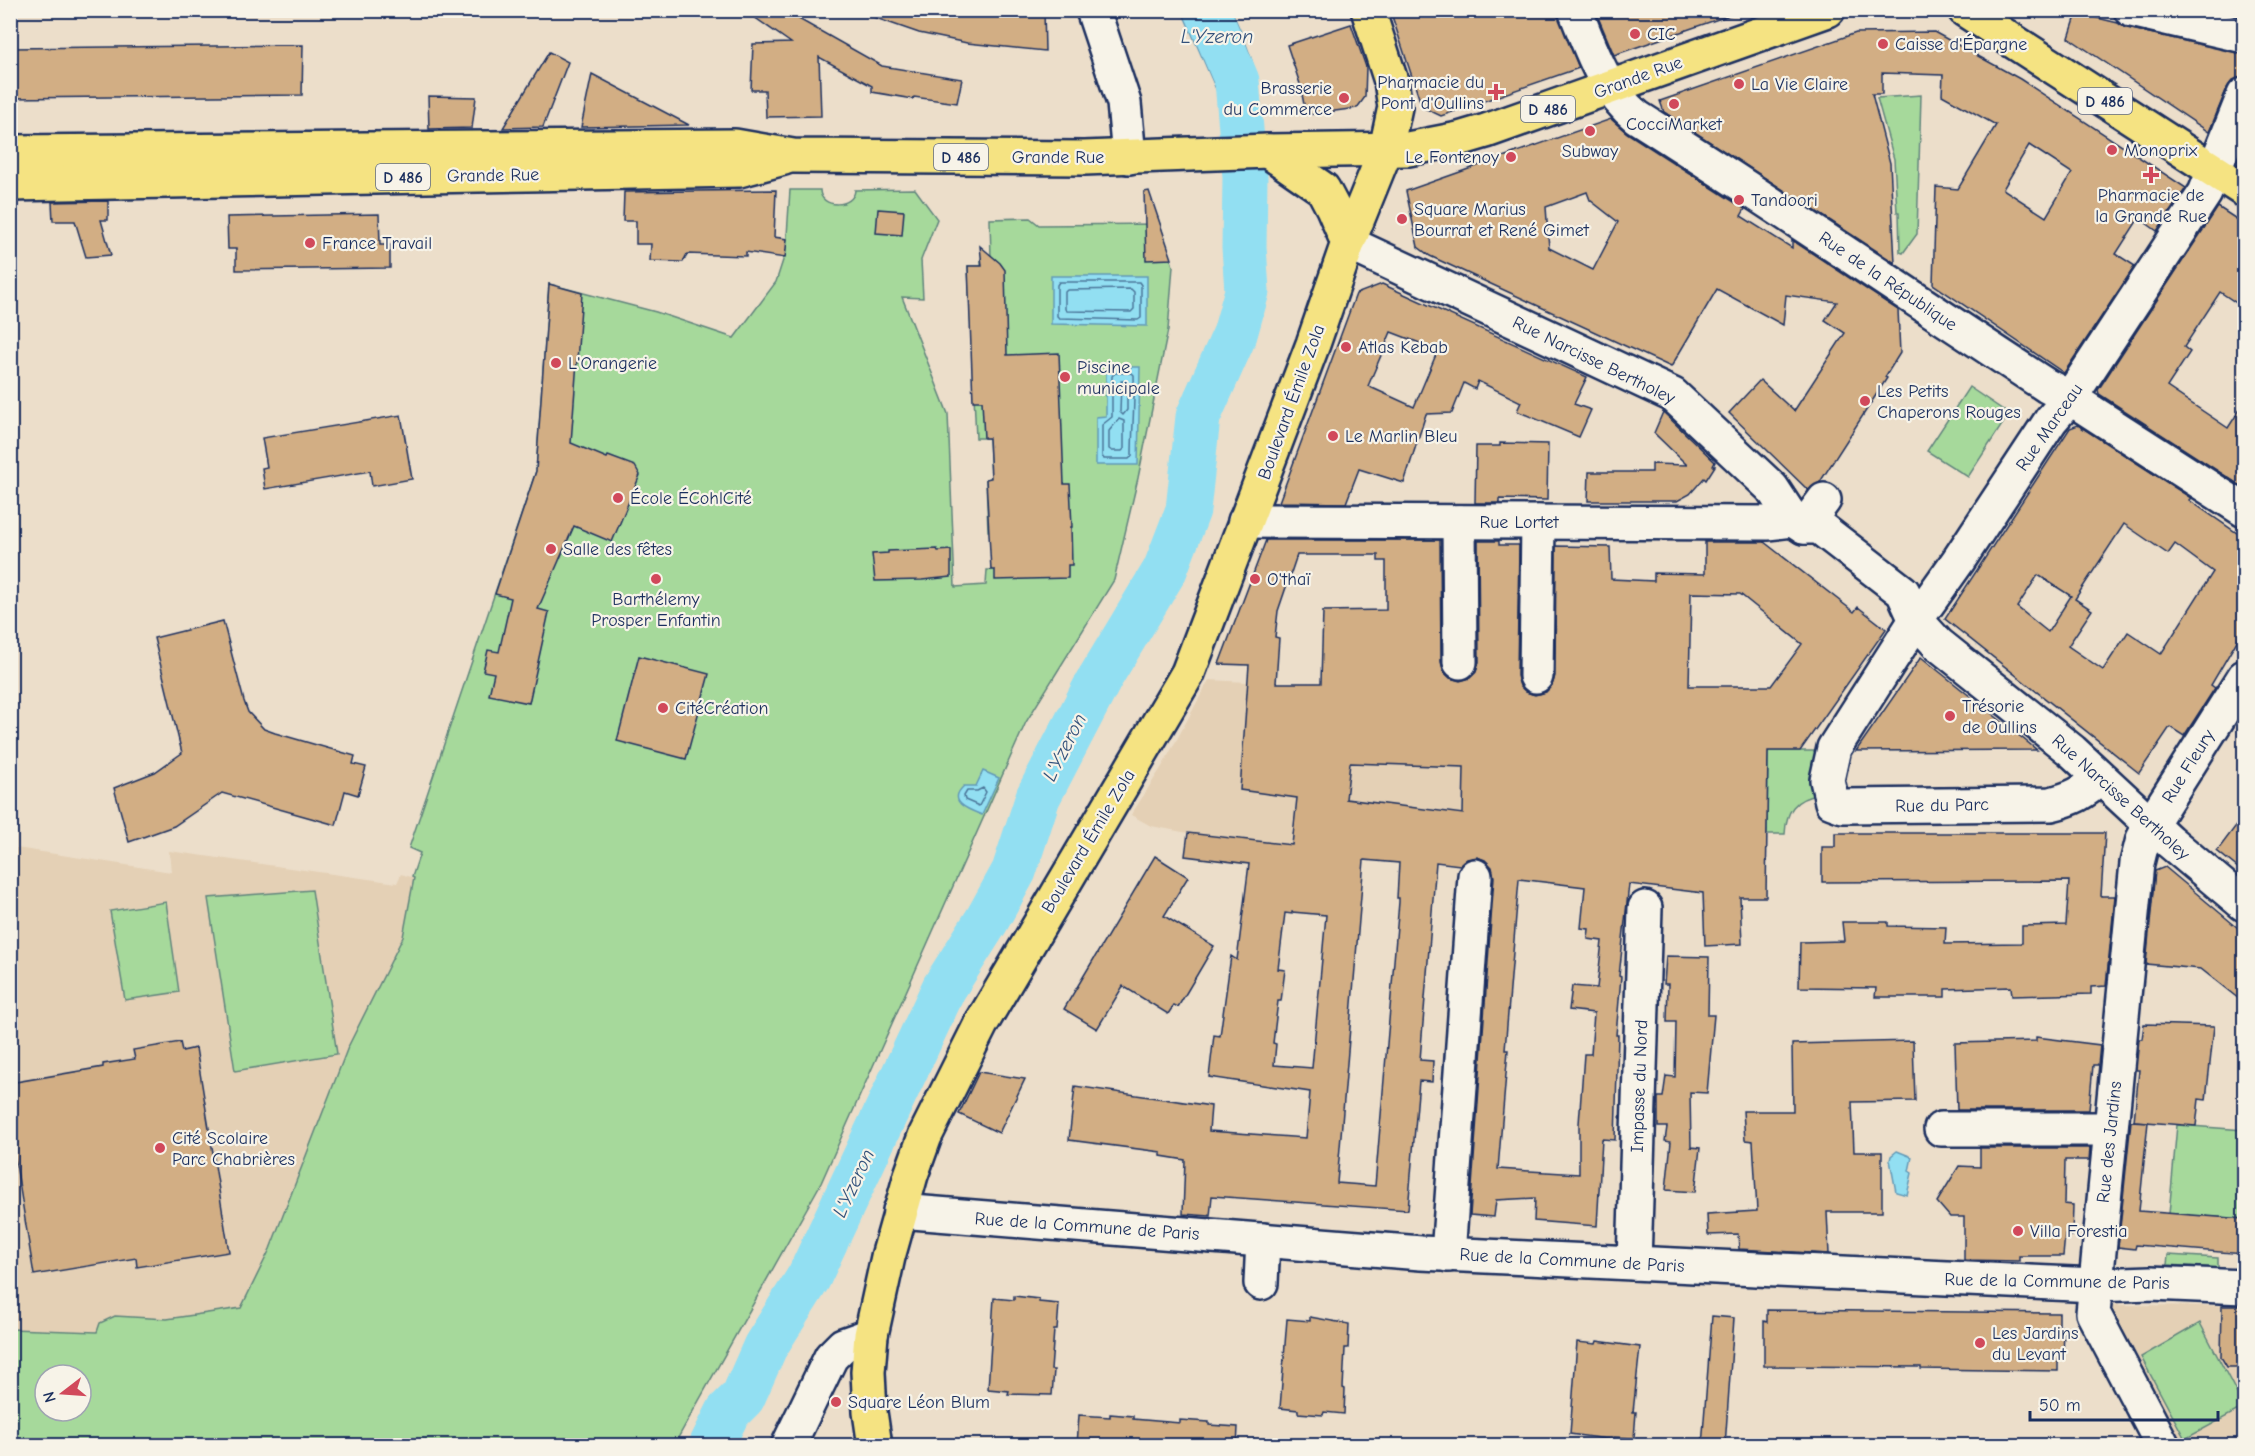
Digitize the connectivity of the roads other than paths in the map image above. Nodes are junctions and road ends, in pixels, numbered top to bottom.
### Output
1 (1093, 10) edge
2 (1368, 10) edge
3 (1575, 10) edge
4 (1828, 10) edge
5 (1965, 10) edge
6 (2131, 10) edge
7 (2244, 36) edge
8 (1610, 88) junction
9 (2244, 94) edge
10 (1386, 150) junction
11 (1268, 151) junction
12 (10, 152) edge
13 (793, 156) junction
14 (1129, 157) junction
15 (2216, 171) junction
16 (10, 184) edge
17 (2244, 190) edge
18 (1348, 243) junction
19 (2070, 398) junction
20 (1824, 500) dead end
21 (2244, 510) edge
22 (1245, 521) junction
23 (1459, 522) junction
24 (1538, 522) junction
25 (1799, 524) junction
26 (1916, 620) junction
27 (1460, 662) dead end
28 (1536, 676) dead end
29 (2244, 677) edge
30 (1834, 748) joint
31 (2099, 778) junction
32 (2151, 824) junction
33 (1475, 876) dead end
34 (2244, 904) edge
35 (1645, 908) dead end
36 (2110, 1129) junction
37 (1941, 1130) dead end
38 (900, 1211) junction
39 (1263, 1240) junction
40 (1449, 1254) junction
41 (1634, 1263) junction
42 (1261, 1283) dead end
43 (2095, 1286) junction
44 (2244, 1287) edge
45 (871, 1335) junction
46 (788, 1446) edge
47 (875, 1446) edge
48 (2163, 1446) edge

1 - 14 street
2 - 10 main road, Boulevard Émile Zola
3 - 8 street, Rue de la République
4 - 8 main road, Grande Rue / D 486
5 - 15 main road, D 486
6 - 7 street
8 - 10 main road, Grande Rue / D 486
8 - 19 street, Rue de la République
9 - 15 street, Rue Marceau
10 - 11 main road, Grande Rue / D 486
10 - 18 main road, Boulevard Émile Zola
11 - 14 main road, Grande Rue / D 486
11 - 18 main road
12 - 13 main road, Grande Rue / D 486
13 - 14 main road, Grande Rue / D 486
13 - 16 main road, Grande Rue / D 486
15 - 17 main road, D 486
15 - 19 street, Rue Marceau
18 - 22 main road, Boulevard Émile Zola
18 - 25 street, Rue Narcisse Bertholey
19 - 21 street, Rue de la République
19 - 26 street, Rue Marceau
20 - 25 street
22 - 23 street, Rue Lortet
22 - 38 main road, Boulevard Émile Zola
23 - 24 street, Rue Lortet
23 - 27 street
24 - 25 street, Rue Lortet
24 - 28 street
25 - 26 street, Rue Narcisse Bertholey
26 - 30 street, Rue Marceau
26 - 31 street, Rue Narcisse Bertholey
29 - 32 street, Rue Fleury
30 - 31 street, Rue du Parc
31 - 32 street, Rue Narcisse Bertholey
32 - 34 street, Rue Narcisse Bertholey
32 - 36 street, Rue des Jardins
33 - 40 street
35 - 41 street, Impasse du Nord
36 - 37 street
36 - 43 street, Rue des Jardins
38 - 39 street, Rue de la Commune de Paris
38 - 45 main road, Boulevard Émile Zola
39 - 40 street, Rue de la Commune de Paris
39 - 42 street
40 - 41 street, Rue de la Commune de Paris
41 - 43 street, Rue de la Commune de Paris
43 - 44 street, Rue de la Commune de Paris
43 - 48 street, Rue des Jardins
45 - 46 street
45 - 47 main road, Boulevard Émile Zola

